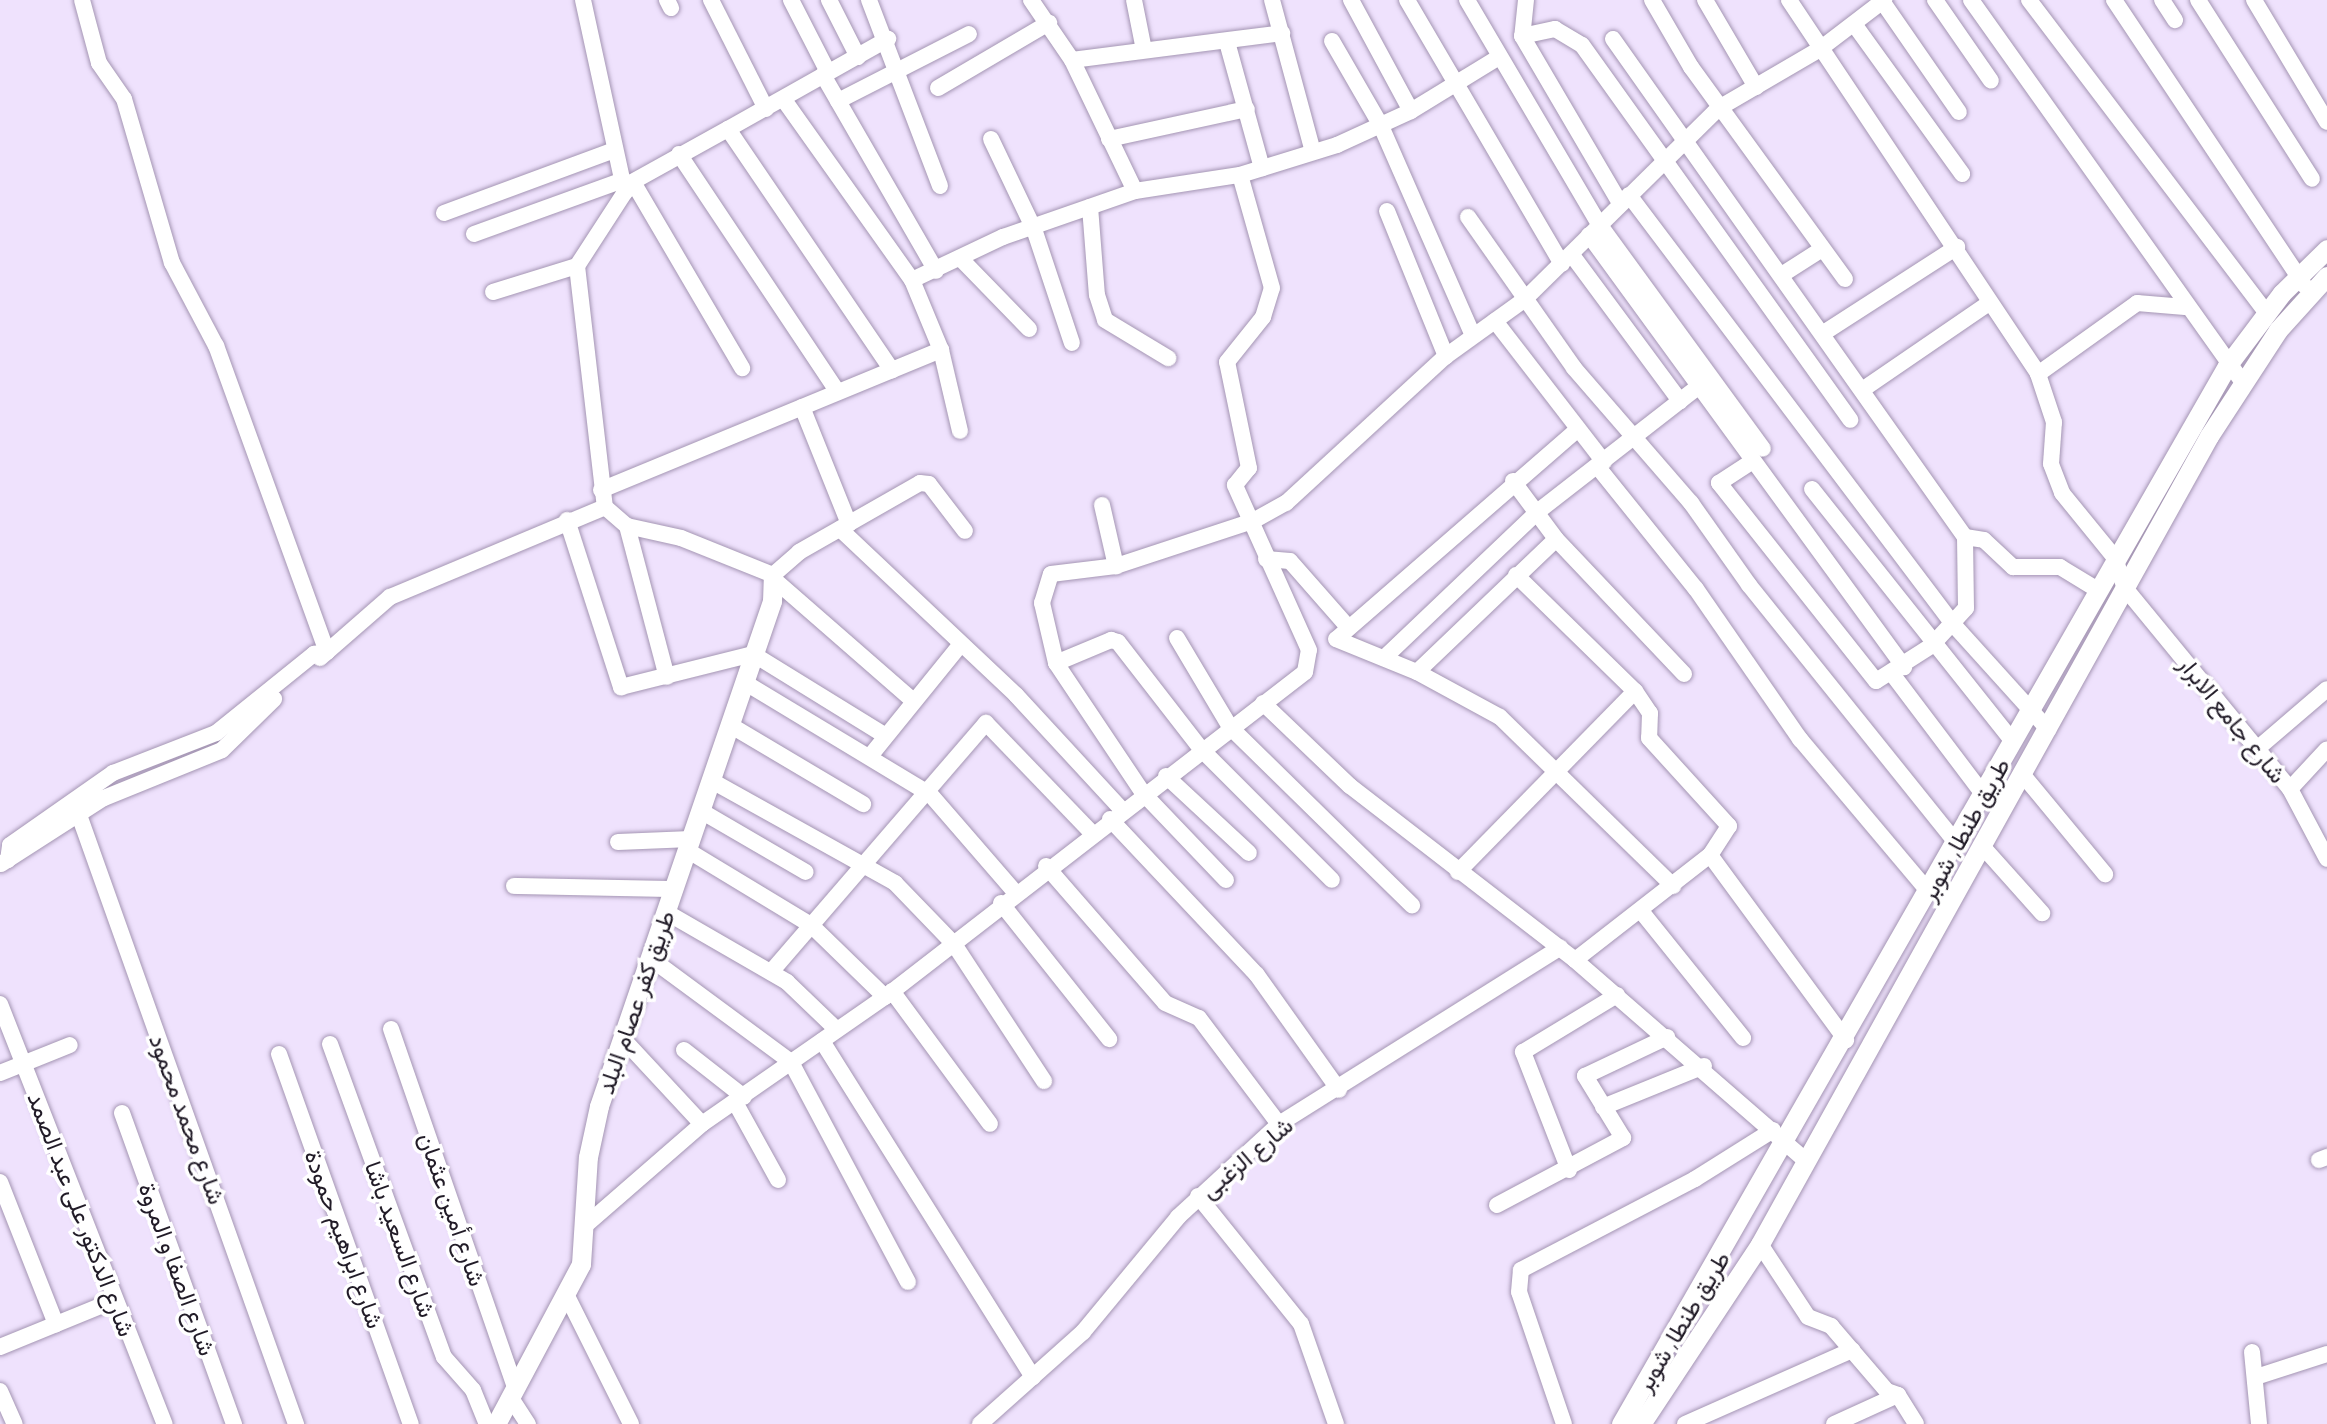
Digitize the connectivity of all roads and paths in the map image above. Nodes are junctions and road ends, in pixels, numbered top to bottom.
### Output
1 (82, 0) edge
2 (583, 0) edge
3 (711, 0) edge
4 (791, 0) edge
5 (829, 0) edge
6 (869, 0) edge
7 (1031, 0) edge
8 (1134, 0) edge
9 (1272, 0) edge
10 (1351, 0) edge
11 (1407, 0) edge
12 (1467, 0) edge
13 (1525, 0) edge
14 (1652, 0) edge
15 (1705, 0) edge
16 (1789, 0) edge
17 (1935, 0) edge
18 (1971, 0) edge
19 (2029, 0) edge
20 (2114, 0) edge
21 (2162, 0) edge
22 (2198, 0) edge
23 (2254, 0) edge
24 (1883, 1) edge
25 (2175, 20) dead end
26 (1049, 23) junction
27 (1854, 24) junction
28 (1282, 33) junction
29 (969, 34) dead end
30 (1522, 36) junction
31 (888, 39) junction
32 (1613, 39) dead end
33 (1332, 41) dead end
34 (1227, 42) junction
35 (1820, 49) junction
36 (1144, 50) junction
37 (858, 57) junction
38 (1499, 57) junction
39 (1072, 60) junction
40 (902, 72) junction
41 (826, 74) junction
42 (1991, 81) dead end
43 (1455, 85) junction
44 (1756, 87) junction
45 (938, 88) dead end
46 (783, 100) junction
47 (838, 101) junction
48 (1719, 108) junction
49 (766, 109) junction
50 (1247, 109) junction
51 (1410, 111) junction
52 (1959, 112) dead end
53 (2327, 122) edge
54 (1381, 126) junction
55 (728, 129) junction
56 (991, 139) dead end
57 (1109, 139) junction
58 (1686, 140) junction
59 (614, 150) junction
60 (1313, 152) junction
61 (678, 154) junction
62 (1663, 161) junction
63 (1262, 168) junction
64 (1962, 174) dead end
65 (1240, 175) junction
66 (2312, 179) dead end
67 (627, 182) junction
68 (940, 186) dead end
69 (1135, 191) junction
70 (1625, 199) junction
71 (1090, 207) junction
72 (1387, 211) dead end
73 (444, 213) dead end
74 (1468, 217) dead end
75 (1034, 229) junction
76 (1594, 230) junction
77 (474, 234) dead end
78 (1957, 247) junction
79 (1822, 249) junction
80 (2327, 249) edge
81 (960, 258) junction
82 (1567, 260) junction
83 (578, 266) junction
84 (936, 271) junction
85 (1783, 274) junction
86 (2327, 276) edge
87 (1844, 279) dead end
88 (912, 280) junction
89 (2304, 285) junction
90 (493, 292) dead end
91 (1524, 300) junction
92 (1989, 303) junction
93 (2185, 307) junction
94 (2266, 312) junction
95 (1495, 321) junction
96 (1029, 329) dead end
97 (1822, 334) junction
98 (1473, 336) junction
99 (1072, 343) dead end
100 (941, 350) junction
101 (1446, 356) junction
102 (1168, 358) dead end
103 (2227, 366) junction
104 (742, 368) dead end
105 (892, 370) junction
106 (2038, 373) junction
107 (2242, 381) junction
108 (1698, 387) junction
109 (1862, 390) junction
110 (837, 391) junction
111 (1680, 401) junction
112 (802, 407) junction
113 (1850, 420) dead end
114 (1578, 429) junction
115 (960, 431) dead end
116 (1634, 439) junction
117 (1763, 449) dead end
118 (1751, 462) junction
119 (1601, 464) junction
120 (1513, 481) junction
121 (1812, 489) dead end
122 (601, 490) junction
123 (1102, 505) dead end
124 (605, 507) junction
125 (1536, 513) junction
126 (567, 520) junction
127 (1253, 521) junction
128 (626, 526) junction
129 (845, 527) junction
130 (965, 531) dead end
131 (1965, 537) junction
132 (1556, 539) junction
133 (2115, 558) junction
134 (1266, 559) junction
135 (1116, 566) junction
136 (1516, 575) junction
137 (775, 579) junction
138 (2125, 588) junction
139 (2098, 590) junction
140 (1953, 624) junction
141 (1348, 627) junction
142 (1177, 638) dead end
143 (960, 645) junction
144 (1931, 646) junction
145 (327, 652) junction
146 (753, 654) junction
147 (1384, 658) junction
148 (1056, 663) junction
149 (1898, 671) junction
150 (1417, 672) junction
151 (1684, 674) dead end
152 (667, 677) junction
153 (744, 682) junction
154 (2327, 690) edge
155 (1635, 691) junction
156 (911, 699) junction
157 (1263, 703) junction
158 (2029, 709) junction
159 (730, 725) junction
160 (1230, 727) junction
161 (2048, 729) junction
162 (884, 735) junction
163 (2013, 742) junction
164 (1200, 749) junction
165 (2257, 749) junction
166 (2327, 749) edge
167 (871, 755) junction
168 (1560, 770) junction
169 (2023, 775) junction
170 (1166, 776) junction
171 (712, 780) junction
172 (2290, 789) junction
173 (1143, 793) junction
174 (930, 794) junction
175 (1983, 794) junction
176 (863, 804) dead end
177 (701, 811) junction
178 (1116, 814) junction
179 (79, 815) junction
180 (2322, 829) edge
181 (1091, 832) junction
182 (618, 842) dead end
183 (1955, 842) junction
184 (689, 845) junction
185 (1983, 847) junction
186 (1249, 853) dead end
187 (1710, 855) junction
188 (2327, 859) edge
189 (4, 862) edge
190 (867, 865) junction
191 (1046, 866) junction
192 (806, 872) dead end
193 (1458, 872) junction
194 (2105, 874) dead end
195 (1226, 880) dead end
196 (1332, 880) dead end
197 (514, 886) dead end
198 (1673, 886) junction
199 (674, 889) junction
200 (1928, 891) junction
201 (1014, 892) junction
202 (1001, 904) junction
203 (1412, 905) dead end
204 (1641, 911) junction
205 (666, 912) junction
206 (2042, 913) dead end
207 (811, 925) junction
208 (954, 944) junction
209 (1560, 948) junction
210 (650, 958) junction
211 (1576, 960) junction
212 (771, 972) junction
213 (888, 994) junction
214 (1617, 995) junction
215 (0, 1004) edge
216 (391, 1030) dead end
217 (837, 1030) junction
218 (1667, 1037) junction
219 (1743, 1038) dead end
220 (623, 1039) junction
221 (1109, 1039) dead end
222 (1846, 1040) junction
223 (822, 1041) junction
224 (330, 1044) dead end
225 (70, 1045) dead end
226 (684, 1050) dead end
227 (279, 1054) dead end
228 (791, 1062) junction
229 (23, 1064) junction
230 (1703, 1066) junction
231 (0, 1073) edge
232 (1044, 1081) dead end
233 (1339, 1090) junction
234 (740, 1100) junction
235 (1603, 1107) junction
236 (122, 1113) dead end
237 (702, 1124) junction
238 (990, 1124) dead end
239 (1279, 1124) junction
240 (1780, 1137) junction
241 (1805, 1160) junction
242 (1569, 1170) junction
243 (778, 1180) dead end
244 (0, 1182) edge
245 (1198, 1196) junction
246 (1497, 1205) dead end
247 (587, 1224) junction
248 (1760, 1244) junction
249 (908, 1282) dead end
250 (567, 1296) junction
251 (116, 1300) junction
252 (56, 1324) junction
253 (0, 1347) edge
254 (1852, 1350) junction
255 (2252, 1352) dead end
256 (2327, 1354) edge
257 (1033, 1377) junction
258 (2256, 1377) junction
259 (0, 1391) edge
260 (513, 1394) junction
261 (1898, 1395) junction
262 (15, 1424) edge
263 (165, 1424) edge
264 (234, 1424) edge
265 (296, 1424) edge
266 (411, 1424) edge
267 (487, 1424) edge
268 (496, 1424) edge
269 (528, 1424) edge
270 (631, 1424) edge
271 (980, 1424) edge
272 (1336, 1424) edge
273 (1564, 1424) edge
274 (1621, 1424) edge
275 (1641, 1424) edge
276 (1685, 1424) edge
277 (1834, 1424) edge
278 (1916, 1424) edge
279 (2259, 1424) edge

1 - 145 street
2 - 59 street
3 - 49 street
4 - 41 street
5 - 37 street
6 - 31 street
7 - 26 street
8 - 36 street
9 - 28 street
10 - 51 street
11 - 43 street
12 - 38 street
13 - 30 street
14 - 48 street
15 - 44 street
16 - 35 street
17 - 42 street
18 - 93 street
19 - 94 street
20 - 89 street
21 - 25 street
22 - 66 street
23 - 53 street
24 - 27 street
24 - 52 street
26 - 39 street
26 - 45 street
27 - 35 street
27 - 64 street
28 - 34 street
28 - 60 street
29 - 40 street
30 - 62 street
30 - 70 street
31 - 37 street
31 - 40 street
32 - 58 street
33 - 54 street
34 - 36 street
34 - 50 street
35 - 44 street
35 - 78 street
36 - 39 street
37 - 41 street
38 - 43 street
38 - 76 street
39 - 57 street
40 - 47 street
40 - 68 street
41 - 46 street
41 - 47 street
43 - 51 street
43 - 82 street
44 - 48 street
46 - 49 street
46 - 88 street
47 - 84 street
48 - 58 street
48 - 79 street
49 - 55 street
50 - 57 street
50 - 63 street
51 - 54 street
54 - 60 street
54 - 98 street
55 - 61 street
55 - 105 street
56 - 75 street
57 - 69 street
58 - 62 street
58 - 85 street
59 - 67 street
59 - 73 street
60 - 63 street
61 - 67 street
61 - 110 street
62 - 70 street
62 - 113 street
63 - 65 street
65 - 69 street
65 - 127 street
67 - 77 street
67 - 83 street
67 - 104 street
69 - 71 street
70 - 76 street
70 - 140 street
71 - 75 street
71 - 102 street
72 - 101 street
74 - 91 street
75 - 81 street
75 - 99 street
76 - 82 street
76 - 108 street
76 - 117 street
78 - 92 street
78 - 97 street
79 - 85 street
79 - 87 street
80 - 89 street, طريق طنطا, شوبر
81 - 84 street
81 - 96 street
82 - 91 street
82 - 111 street
83 - 90 street
83 - 122 street
84 - 88 street
85 - 97 street
86 - 89 street, طريق طنطا, شوبر
88 - 100 street
89 - 94 street, طريق طنطا, شوبر
89 - 107 street, طريق طنطا, شوبر
91 - 95 street
91 - 116 street
92 - 106 street
92 - 109 street
93 - 103 street
93 - 106 street
94 - 103 street, طريق طنطا, شوبر
95 - 98 street
95 - 114 street
97 - 109 street
98 - 101 street
100 - 105 street
100 - 115 street
101 - 127 street
103 - 107 street
103 - 133 street, طريق طنطا, شوبر
105 - 110 street
106 - 133 street
107 - 138 street, طريق طنطا, شوبر
108 - 111 street
108 - 118 street
109 - 131 street
110 - 112 street
111 - 116 street
112 - 122 street
112 - 129 street
114 - 119 street
114 - 120 street
116 - 119 street
116 - 183 street
118 - 149 street
118 - 149 street
119 - 125 street
119 - 200 street
120 - 125 street
120 - 141 street
121 - 144 street
122 - 124 street
123 - 135 street
124 - 126 street
124 - 128 street
125 - 132 street
125 - 147 street
126 - 145 street
126 - 152 street
127 - 134 street
127 - 135 street
128 - 137 street
128 - 152 street
129 - 130 street
129 - 137 street
129 - 143 street
131 - 139 street
131 - 140 street
132 - 136 street
132 - 151 street
133 - 138 street
133 - 139 street, طريق طنطا, شوبر
134 - 141 street
134 - 157 street
135 - 148 street
136 - 150 street
136 - 155 street
137 - 146 street, طريق كفر عصام البلد
137 - 156 street
138 - 161 street, طريق طنطا, شوبر
138 - 165 street, شارع جامع الابرار
139 - 158 street, طريق طنطا, شوبر
140 - 144 street
140 - 158 street
141 - 147 street
142 - 160 street
143 - 156 street
143 - 178 street
144 - 149 street
144 - 163 street
145 - 179 street
145 - 189 street
146 - 152 street
146 - 153 street, طريق كفر عصام البلد
146 - 162 street
147 - 150 street
148 - 164 street
148 - 173 street
149 - 175 street
150 - 168 street
153 - 159 street, طريق كفر عصام البلد
153 - 167 street
154 - 165 street
155 - 168 street
155 - 187 street
156 - 162 street
157 - 160 street
157 - 193 street
158 - 161 street
158 - 163 street, طريق طنطا, شوبر
159 - 171 street, طريق كفر عصام البلد
159 - 176 street
160 - 164 street
160 - 203 street
161 - 169 street, طريق طنطا, شوبر
162 - 167 street
163 - 175 street, طريق طنطا, شوبر
164 - 170 street
164 - 196 street
165 - 172 street, شارع جامع الابرار
166 - 172 street
167 - 174 street
168 - 193 street
168 - 198 street
169 - 185 street, طريق طنطا, شوبر
169 - 194 street
170 - 173 street
170 - 186 street
171 - 177 street, طريق كفر عصام البلد
171 - 190 street
172 - 180 street, شارع جامع الابرار
173 - 178 street
173 - 195 street
174 - 181 street
174 - 190 street
174 - 201 street
175 - 183 street, طريق طنطا, شوبر
177 - 184 street, طريق كفر عصام البلد
177 - 192 street
178 - 181 street
178 - 233 street
179 - 189 street
179 - 265 street, شارع محمد محمود
180 - 188 street, شارع جامع الابرار
181 - 191 street
182 - 184 street
183 - 200 street, طريق طنطا, شوبر
184 - 199 street, طريق كفر عصام البلد
184 - 207 street
185 - 206 street
185 - 241 street, طريق طنطا, شوبر
187 - 198 street
187 - 222 street
190 - 207 street
190 - 208 street
191 - 201 street
191 - 239 street
193 - 209 street
197 - 199 street
198 - 204 street
199 - 205 street, طريق كفر عصام البلد
200 - 222 street, طريق طنطا, شوبر
201 - 202 street
202 - 208 street
202 - 221 street
204 - 211 street
204 - 219 street
205 - 210 street, طريق كفر عصام البلد
205 - 212 street
207 - 212 street
207 - 213 street
208 - 213 street
208 - 232 street
209 - 211 street
209 - 233 street, شارع الزغبى
210 - 220 street, طريق كفر عصام البلد
210 - 228 street
211 - 214 street
212 - 217 street
213 - 217 street
213 - 238 street
214 - 218 street
214 - 242 street
215 - 229 street, شارع الدكتور على عبد الصمد
216 - 260 street, شارع أمين عثمان
217 - 223 street
218 - 230 street
218 - 235 street
220 - 237 street
220 - 247 street, طريق كفر عصام البلد
222 - 240 street, طريق طنطا, شوبر
223 - 228 street
223 - 257 street
224 - 267 street, شارع السعيد باشا
225 - 229 street
226 - 234 street
227 - 266 street, شارع ابراهيم حمودة
228 - 234 street
228 - 249 street
229 - 231 street
229 - 251 street, شارع الدكتور على عبد الصمد
230 - 235 street
230 - 240 street
233 - 239 street, شارع الزغبى
234 - 237 street
234 - 243 street
235 - 242 street
236 - 264 street, شارع الصفا و المروة
237 - 247 street
239 - 245 street, شارع الزغبى
240 - 241 street
240 - 273 street
240 - 274 street, طريق طنطا, شوبر
241 - 248 street, طريق طنطا, شوبر
242 - 246 street
244 - 252 street
245 - 257 street, شارع الزغبى
245 - 272 street
247 - 250 street, طريق كفر عصام البلد
248 - 254 street
248 - 275 street, طريق طنطا, شوبر
250 - 260 street, طريق كفر عصام البلد
250 - 270 street
251 - 252 street
251 - 263 street, شارع الدكتور على عبد الصمد
252 - 253 street
254 - 261 street
254 - 276 street
255 - 258 street
256 - 258 street
257 - 271 street, شارع الزغبى
258 - 279 street
259 - 262 street
260 - 268 street, طريق كفر عصام البلد
260 - 269 street, شارع أمين عثمان
261 - 277 street
261 - 278 street

